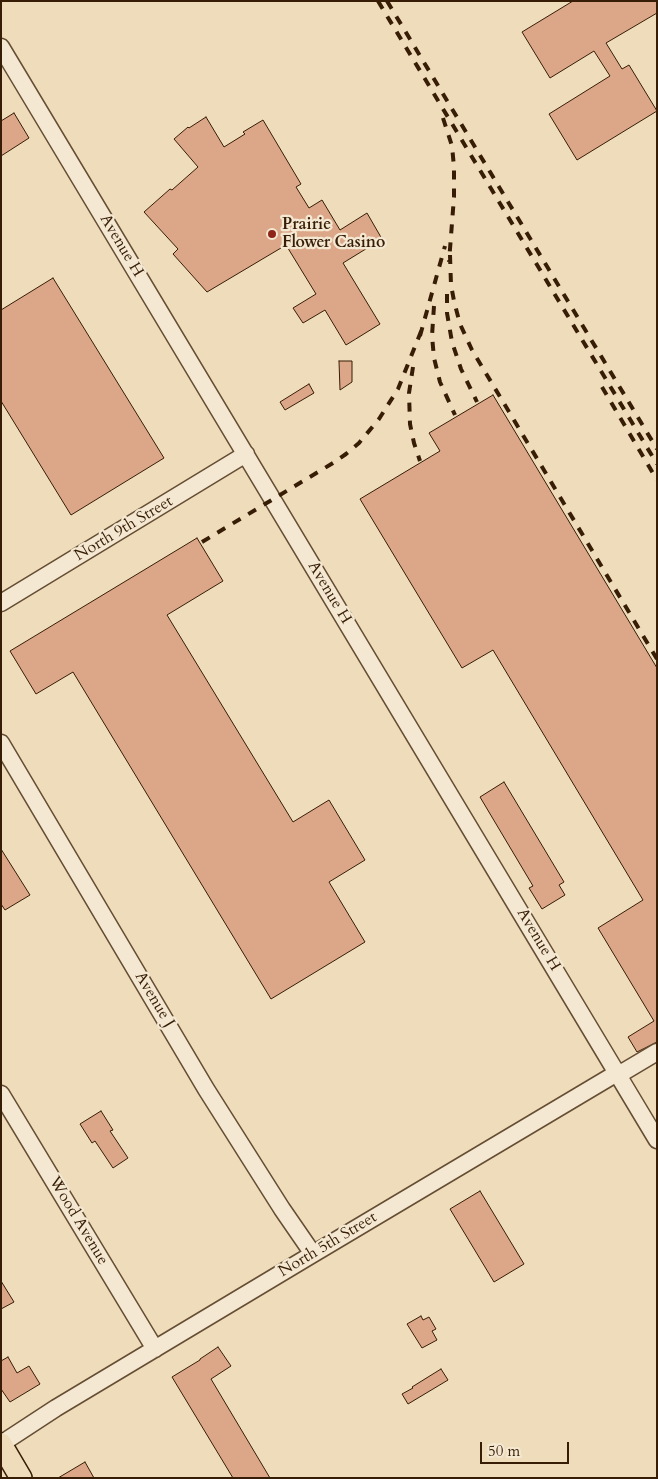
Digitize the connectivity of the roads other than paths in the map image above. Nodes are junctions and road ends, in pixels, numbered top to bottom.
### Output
1 (1, 46) edge
2 (246, 454) junction
3 (1, 603) edge
4 (1, 743) edge
5 (657, 1052) edge
6 (617, 1072) junction
7 (1, 1094) edge
8 (657, 1140) edge
9 (313, 1254) junction
10 (155, 1349) junction
11 (1, 1444) edge
12 (21, 1478) edge

1 - 2 street, Avenue H
2 - 3 street, North 9th Street
2 - 6 street, Avenue H
4 - 9 street, Avenue J
5 - 6 street, North 5th Street
6 - 8 street, Avenue H
6 - 9 street, North 5th Street
7 - 10 street, Wood Avenue
9 - 10 street, North 5th Street
10 - 11 street, North 5th Street
11 - 12 main road

